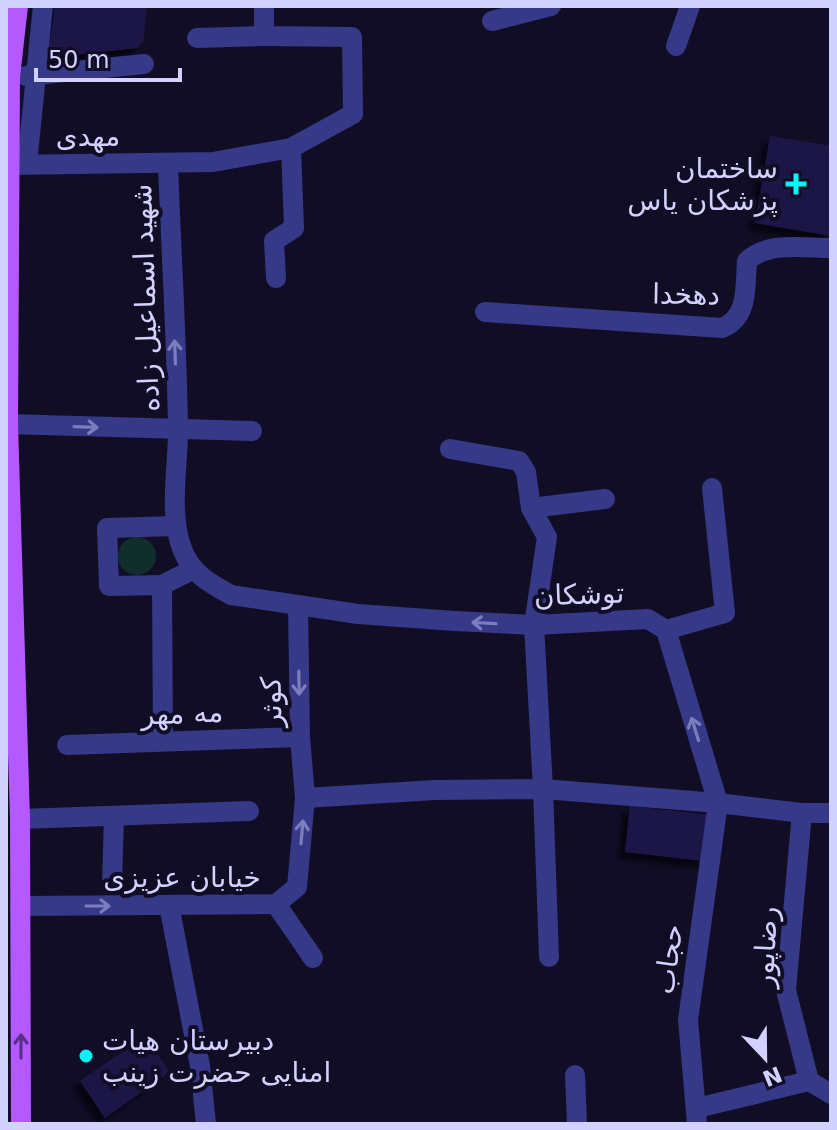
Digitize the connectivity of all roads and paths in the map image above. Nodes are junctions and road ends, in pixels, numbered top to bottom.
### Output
1 (43, 6) edge
2 (551, 6) edge
3 (690, 6) edge
4 (19, 8) edge
5 (264, 10) dead end
6 (492, 21) dead end
7 (264, 36) junction
8 (197, 38) dead end
9 (676, 46) dead end
10 (10, 47) edge
11 (144, 64) dead end
12 (35, 75) junction
13 (10, 77) junction
14 (291, 148) junction
15 (168, 163) junction
16 (14, 165) edge
17 (831, 248) edge
18 (276, 278) dead end
19 (485, 312) dead end
20 (8, 424) junction
21 (178, 430) junction
22 (252, 431) dead end
23 (450, 449) dead end
24 (712, 488) dead end
25 (605, 499) dead end
26 (531, 508) junction
27 (176, 526) junction
28 (192, 570) junction
29 (162, 585) junction
30 (298, 605) junction
31 (534, 625) junction
32 (666, 630) junction
33 (11, 683) edge
34 (300, 737) junction
35 (163, 741) junction
36 (67, 745) dead end
37 (13, 779) edge
38 (543, 789) junction
39 (305, 798) junction
40 (718, 803) junction
41 (249, 811) dead end
42 (802, 813) junction
43 (831, 813) edge
44 (114, 816) junction
45 (20, 819) junction
46 (112, 884) dead end
47 (276, 904) junction
48 (169, 905) junction
49 (20, 906) junction
50 (549, 957) dead end
51 (313, 958) dead end
52 (575, 1075) dead end
53 (809, 1081) junction
54 (831, 1094) edge
55 (697, 1116) edge
56 (21, 1124) edge
57 (206, 1124) edge
58 (577, 1124) edge

1 - 12 street
2 - 6 street
3 - 9 street
4 - 10 main road
5 - 7 street
7 - 8 street
7 - 14 street, مهدی
10 - 13 main road
11 - 12 street
12 - 13 street
12 - 16 street
13 - 16 main road
14 - 15 street, مهدی
14 - 18 street
15 - 16 street, مهدی
21 -> 15 street, شهید اسماعیل زاده
16 - 20 main road
17 - 19 street, دهخدا
20 -> 21 street
20 - 33 main road
21 - 22 street
21 - 27 street, شهید اسماعیل زاده
23 - 26 street
24 - 32 street
25 - 26 street
26 - 31 street
27 - 28 street, شهید اسماعیل زاده
27 - 29 street
28 - 29 street
28 - 30 street
29 - 35 street
31 -> 30 street, توشکان
30 -> 34 street, کوثر
31 - 32 street, توشکان
31 - 38 street
40 -> 32 street
33 - 37 main road
34 - 35 street, مه مهر
34 - 39 street, کوثر
35 - 36 street, مه مهر
37 - 45 main road
38 - 39 street
38 - 40 street
38 - 50 street
47 -> 39 street, خیابان عزیزی
40 - 42 street
40 - 55 street, حجاب
41 - 44 street
42 - 43 street
42 - 53 street, رضاپور
44 - 45 street
44 - 46 street
45 - 49 main road
47 - 48 street, خیابان عزیزی
47 - 51 street
49 -> 48 street, خیابان عزیزی
48 - 57 street
56 -> 49 main road
52 - 58 street
53 - 54 street
53 - 55 street

